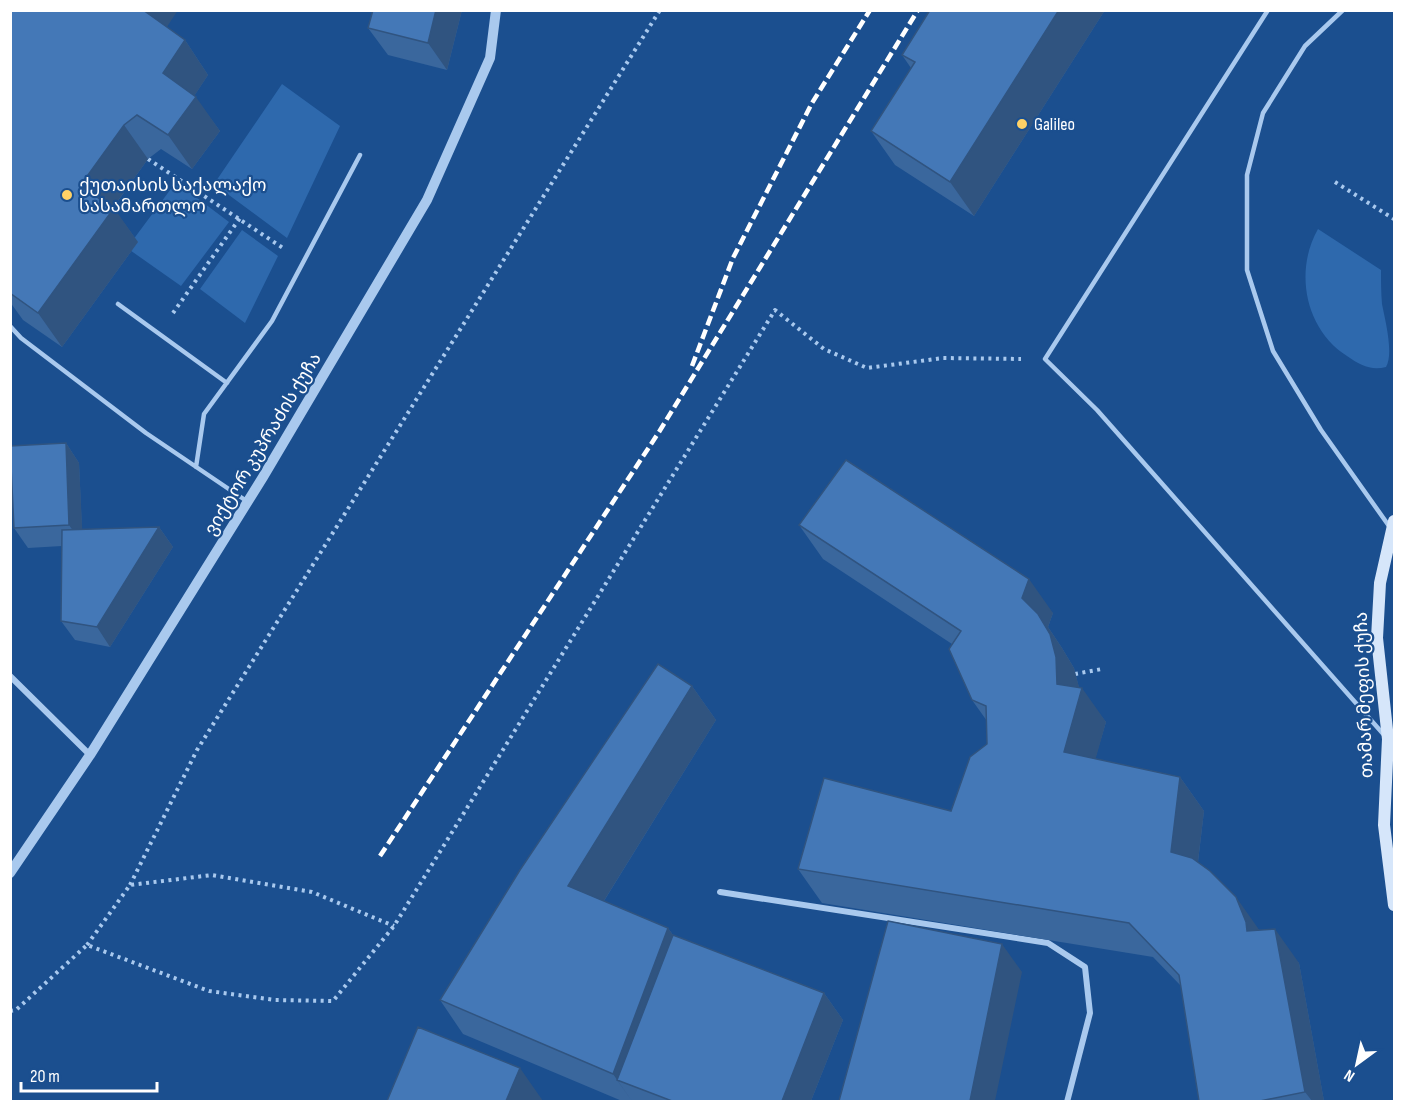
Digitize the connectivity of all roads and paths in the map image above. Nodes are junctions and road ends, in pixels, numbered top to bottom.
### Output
1 (496, 10) edge
2 (660, 10) edge
3 (1268, 10) edge
4 (1342, 10) edge
5 (360, 155) dead end
6 (148, 159) edge
7 (1335, 182) dead end
8 (240, 218) junction
9 (1395, 219) edge
10 (283, 248) dead end
11 (189, 290) dead end
12 (118, 304) dead end
13 (10, 326) edge
14 (1045, 359) junction
15 (226, 383) junction
16 (196, 466) junction
17 (248, 502) junction
18 (1393, 525) edge
19 (1102, 669) dead end
20 (1075, 674) dead end
21 (10, 676) edge
22 (1388, 739) junction
23 (90, 755) junction
24 (10, 873) edge
25 (130, 885) junction
26 (720, 892) dead end
27 (1395, 905) edge
28 (394, 926) junction
29 (87, 945) junction
30 (10, 1011) edge
31 (1067, 1101) edge

1 - 17 street, ვიქტორ კუპრაძის ქუჩა
2 - 25 path
3 - 14 lane
4 - 18 lane
5 - 15 lane
6 - 8 path
7 - 9 path
8 - 10 path
8 - 11 path
12 - 15 lane
13 - 16 lane
14 - 22 lane
14 - 28 path
15 - 16 lane
16 - 17 lane
17 - 23 street, ვიქტორ კუპრაძის ქუჩა
18 - 22 main road, თამარ მეფის ქუჩა
19 - 20 path
21 - 23 street
22 - 27 main road, თამარ მეფის ქუჩა
23 - 24 street, ვიქტორ კუპრაძის ქუჩა
25 - 28 path
25 - 29 path
26 - 31 street
28 - 29 path
29 - 30 path

